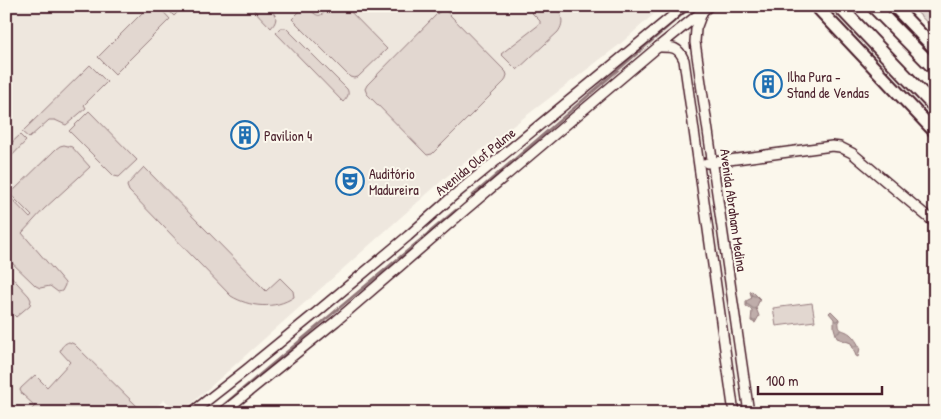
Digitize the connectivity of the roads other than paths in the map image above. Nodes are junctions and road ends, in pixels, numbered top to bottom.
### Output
1 (683, 6) edge
2 (709, 6) edge
3 (816, 6) edge
4 (839, 6) edge
5 (873, 6) edge
6 (894, 6) edge
7 (702, 13) junction
8 (658, 47) junction
9 (935, 49) edge
10 (935, 69) edge
11 (935, 107) edge
12 (935, 132) edge
13 (713, 162) junction
14 (700, 165) junction
15 (935, 223) edge
16 (736, 316) junction
17 (721, 319) junction
18 (745, 387) junction
19 (731, 388) junction
20 (749, 410) edge
21 (734, 411) edge
22 (191, 413) edge
23 (222, 413) edge

1 - 22 street, Avenida Olof Palme
2 - 7 street
3 - 12 main road
4 - 11 highway
5 - 10 highway
6 - 9 main road
7 - 8 street
7 - 13 street, Avenida Abraham Medina
8 - 14 street, Avenida Abraham Medina
8 - 23 street
13 - 14 street
13 - 15 street
13 - 16 street, Avenida Abraham Medina
14 - 17 street, Avenida Abraham Medina
16 - 17 street
16 - 18 street, Avenida Abraham Medina
17 - 19 street, Avenida Abraham Medina
18 - 19 street
18 - 20 street, Avenida Abraham Medina
19 - 21 street, Avenida Abraham Medina
20 - 21 street

